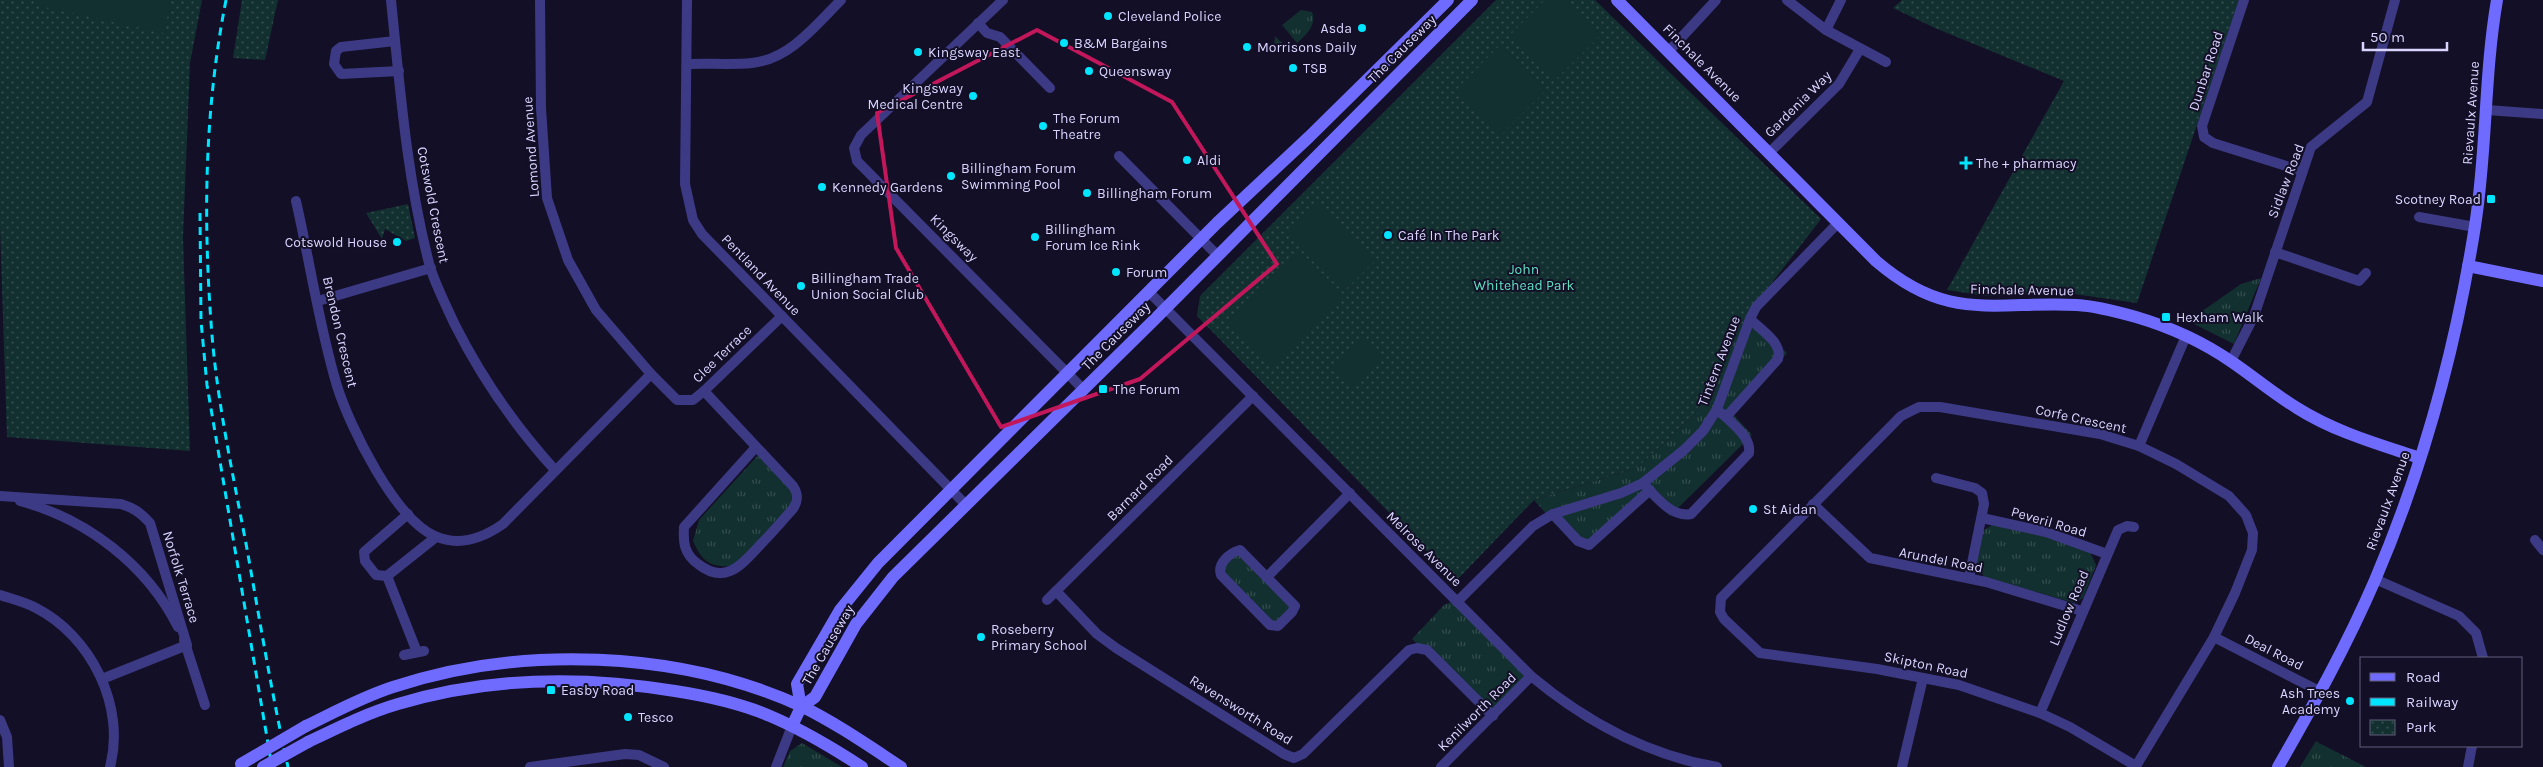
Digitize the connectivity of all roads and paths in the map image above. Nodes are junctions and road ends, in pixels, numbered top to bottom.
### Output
1 (391, 0) edge
2 (540, 0) edge
3 (688, 0) edge
4 (841, 0) edge
5 (1002, 0) edge
6 (1448, 0) edge
7 (1472, 0) edge
8 (1617, 0) edge
9 (1716, 0) edge
10 (1787, 0) edge
11 (1841, 0) edge
12 (2244, 0) edge
13 (2395, 0) edge
14 (2497, 0) edge
15 (978, 23) junction
16 (1826, 30) junction
17 (395, 41) junction
18 (1860, 49) junction
19 (1668, 52) junction
20 (1886, 62) dead end
21 (687, 64) junction
22 (399, 70) junction
23 (1050, 88) dead end
24 (2487, 110) junction
25 (2543, 114) edge
26 (1770, 152) junction
27 (1119, 156) dead end
28 (2302, 171) junction
29 (296, 200) dead end
30 (2419, 217) dead end
31 (1838, 223) junction
32 (2475, 227) junction
33 (1202, 239) junction
34 (2275, 252) junction
35 (1218, 256) junction
36 (2468, 266) junction
37 (431, 268) junction
38 (2366, 273) dead end
39 (2543, 281) edge
40 (1150, 293) junction
41 (318, 301) junction
42 (1166, 308) junction
43 (782, 316) junction
44 (1750, 319) junction
45 (2186, 336) junction
46 (2231, 361) junction
47 (651, 374) junction
48 (1068, 374) junction
49 (1083, 389) junction
50 (704, 391) junction
51 (1253, 396) junction
52 (677, 400) joint
53 (1717, 410) junction
54 (1726, 417) junction
55 (2139, 446) junction
56 (756, 447) junction
57 (2420, 458) junction
58 (555, 470) junction
59 (1936, 478) dead end
60 (1646, 486) junction
61 (952, 490) junction
62 (1350, 494) junction
63 (0, 496) edge
64 (1813, 504) junction
65 (966, 505) junction
66 (408, 514) junction
67 (1553, 514) junction
68 (1982, 518) junction
69 (2134, 528) dead end
70 (436, 537) junction
71 (2107, 554) junction
72 (387, 576) junction
73 (1268, 576) junction
74 (1969, 578) junction
75 (2375, 579) junction
76 (1056, 591) junction
77 (0, 595) edge
78 (1047, 600) dead end
79 (1457, 602) junction
80 (1719, 604) joint
81 (2082, 611) junction
82 (2214, 637) junction
83 (187, 645) junction
84 (404, 655) dead end
85 (2483, 657) edge
86 (521, 662) junction
87 (1531, 676) junction
88 (1923, 678) junction
89 (102, 679) junction
90 (524, 682) junction
91 (2321, 692) junction
92 (205, 704) dead end
93 (801, 706) junction
94 (2040, 713) junction
95 (1493, 716) junction
96 (0, 720) edge
97 (792, 726) junction
98 (2472, 747) edge
99 (238, 766) edge
100 (8, 767) edge
101 (110, 767) edge
102 (263, 767) edge
103 (530, 767) edge
104 (664, 767) edge
105 (776, 767) edge
106 (862, 767) edge
107 (901, 767) edge
108 (1442, 767) edge
109 (1717, 767) edge
110 (1902, 767) edge
111 (2135, 767) edge
112 (2278, 767) edge
113 (2468, 767) edge

1 - 17 street, Cotswold Crescent
2 - 47 street, Lomond Avenue
3 - 21 street, Pentland Avenue
4 - 21 street
5 - 15 street, Kingsway
6 - 33 street, The Causeway
7 - 35 street, The Causeway
8 - 19 street, Finchale Avenue
9 - 19 street
10 - 16 street
11 - 16 street
12 - 28 street, Dunbar Road
13 - 28 street, Sidlaw Road
14 - 24 street, Rievaulx Avenue
15 - 23 street
15 - 48 street, Kingsway
16 - 18 street
17 - 22 street, Cotswold Crescent
17 - 22 street
18 - 20 street
18 - 26 street, Gardenia Way
19 - 26 street, Finchale Avenue
21 - 43 street, Pentland Avenue
22 - 37 street, Cotswold Crescent
24 - 25 street
24 - 32 street, Rievaulx Avenue
26 - 31 street, Finchale Avenue
27 - 33 street
28 - 34 street, Sidlaw Road
29 - 41 street, Brendon Crescent
30 - 32 street
31 - 44 street, Tintern Avenue
31 - 45 street, Finchale Avenue
32 - 36 street, Rievaulx Avenue
33 - 35 street
33 - 40 street, The Causeway
34 - 38 street
34 - 46 street, Sidlaw Road
35 - 42 street, The Causeway
36 - 39 street
36 - 57 street, Rievaulx Avenue
37 - 41 street
37 - 58 street, Cotswold Crescent
40 - 42 street, Melrose Avenue
40 - 48 street, The Causeway
41 - 66 street, Brendon Crescent
42 - 49 street, The Causeway
42 - 51 street, Melrose Avenue
43 - 50 street, Clee Terrace
43 - 61 street, Pentland Avenue
44 - 53 street, Tintern Avenue
44 - 54 street
45 - 46 street, Finchale Avenue
45 - 55 street
46 - 57 street, Finchale Avenue
47 - 52 street, Lomond Avenue
47 - 58 street, Brendon Crescent
48 - 49 street, Kingsway
48 - 61 street, The Causeway
49 - 65 street, The Causeway
50 - 52 street, Clee Terrace
50 - 56 street
51 - 62 street, Melrose Avenue
51 - 76 street, Barnard Road
53 - 54 street
53 - 60 street, Tintern Avenue
54 - 60 street, Tintern Avenue
55 - 64 street, Corfe Crescent
55 - 82 street, Corfe Crescent
56 - 56 street
57 - 75 street, Rievaulx Avenue
58 - 70 street, Brendon Crescent
59 - 68 street
60 - 67 street, Tintern Avenue
60 - 67 street
61 - 65 street, Pentland Avenue
61 - 93 street, The Causeway
62 - 73 street
62 - 79 street, Melrose Avenue
63 - 83 street
63 - 83 street, Norfolk Terrace
64 - 74 street, Arundel Road
64 - 80 street, Corfe Crescent
65 - 93 street, The Causeway
66 - 70 street, Brendon Crescent
66 - 72 street
67 - 79 street, Tintern Avenue
68 - 71 street, Peveril Road
68 - 74 street
69 - 71 street, Ludlow Road
70 - 72 street
71 - 81 street, Ludlow Road
72 - 84 street
73 - 73 street
74 - 81 street, Arundel Road
75 - 85 street
75 - 91 street, Rievaulx Avenue
76 - 78 street, Barnard Road
76 - 95 street, Ravensworth Road
77 - 89 street
79 - 87 street, Melrose Avenue
80 - 88 street, Skipton Road
81 - 94 street, Ludlow Road
82 - 91 street, Deal Road
82 - 111 street, Corfe Crescent
83 - 89 street, Norfolk Terrace
83 - 92 street
86 - 90 street
86 - 93 street
86 - 99 street, bridge
87 - 95 street, Kenilworth Road
87 - 109 street, Melrose Avenue
88 - 94 street, Skipton Road
88 - 110 street
89 - 101 street
90 - 97 street
90 - 102 street, bridge
91 - 112 street, Rievaulx Avenue
93 - 97 street, The Causeway
93 - 107 street
94 - 111 street, Skipton Road
95 - 108 street, Kenilworth Road
96 - 100 street
97 - 105 street
97 - 106 street
98 - 113 street
103 - 104 street

